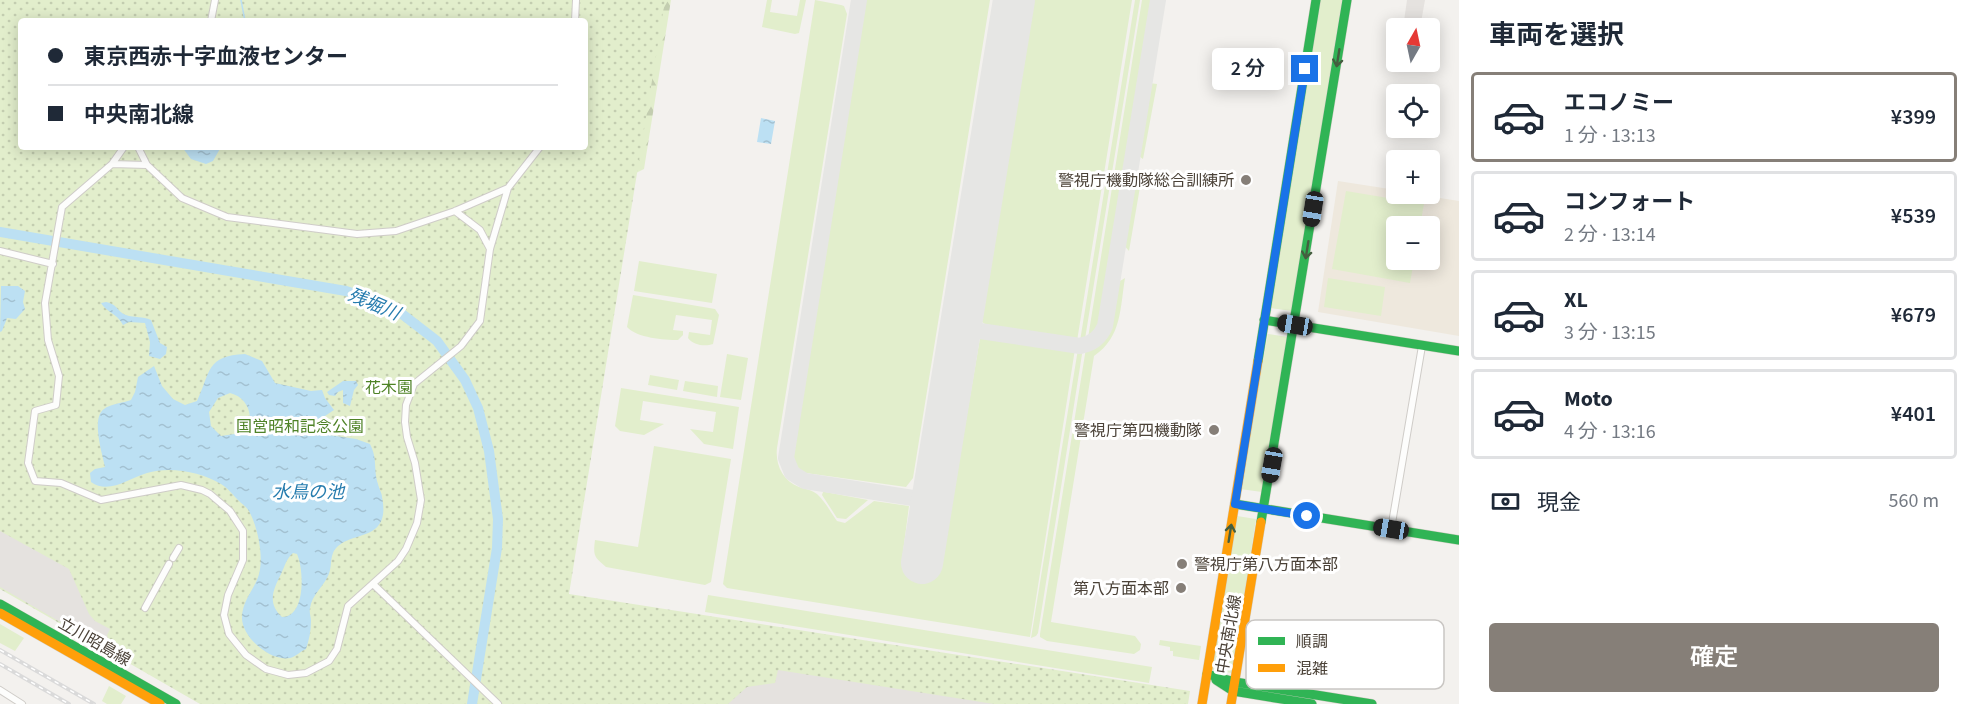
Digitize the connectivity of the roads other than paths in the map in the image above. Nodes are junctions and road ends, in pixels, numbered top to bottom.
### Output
1 (215, 0) edge
2 (576, 0) edge
3 (1316, 0) edge
4 (1347, 0) edge
5 (212, 18) edge
6 (575, 18) edge
7 (122, 150) edge
8 (140, 150) edge
9 (538, 150) edge
10 (112, 164) junction
11 (147, 165) junction
12 (508, 188) junction
13 (455, 211) junction
14 (490, 249) junction
15 (0, 251) edge
16 (53, 264) junction
17 (1264, 320) junction
18 (1295, 325) junction
19 (1422, 345) junction
20 (1459, 351) edge
21 (1235, 504) junction
22 (1264, 509) junction
23 (1391, 529) junction
24 (1459, 540) edge
25 (179, 548) dead end
26 (373, 584) junction
27 (0, 604) edge
28 (145, 608) dead end
29 (0, 613) edge
30 (1207, 674) junction
31 (1234, 687) junction
32 (1246, 688) edge
33 (1250, 689) edge
34 (0, 690) edge
35 (22, 704) edge
36 (160, 704) edge
37 (176, 704) edge
38 (498, 704) edge
39 (1202, 704) edge
40 (1231, 704) edge
41 (1312, 704) edge
42 (1372, 704) edge

1 - 5 street
2 - 6 street
3 - 17 main road, 中央南北線
4 -> 18 main road, 中央南北線
7 - 10 street
8 - 11 street
9 - 12 street
10 - 11 street
10 - 16 street
11 - 13 street
12 - 13 street
12 - 14 street
13 - 14 street
14 - 26 street
15 - 16 street
16 - 26 street
17 - 18 main road
17 - 21 main road, 中央南北線
18 - 19 main road
18 - 22 main road, 中央南北線
19 - 20 main road
19 - 23 street
21 - 22 main road
30 -> 21 main road, 中央南北線
22 - 23 main road
22 - 31 main road, 中央南北線
23 - 24 main road
25 - 28 street
26 - 38 street
27 - 37 main road, 立川昭島線
29 - 36 main road, 立川昭島線
30 - 31 main road
30 - 39 main road, 中央南北線
31 - 32 main road
31 - 40 main road, 中央南北線
31 - 41 main road
33 - 42 main road
34 - 35 street

